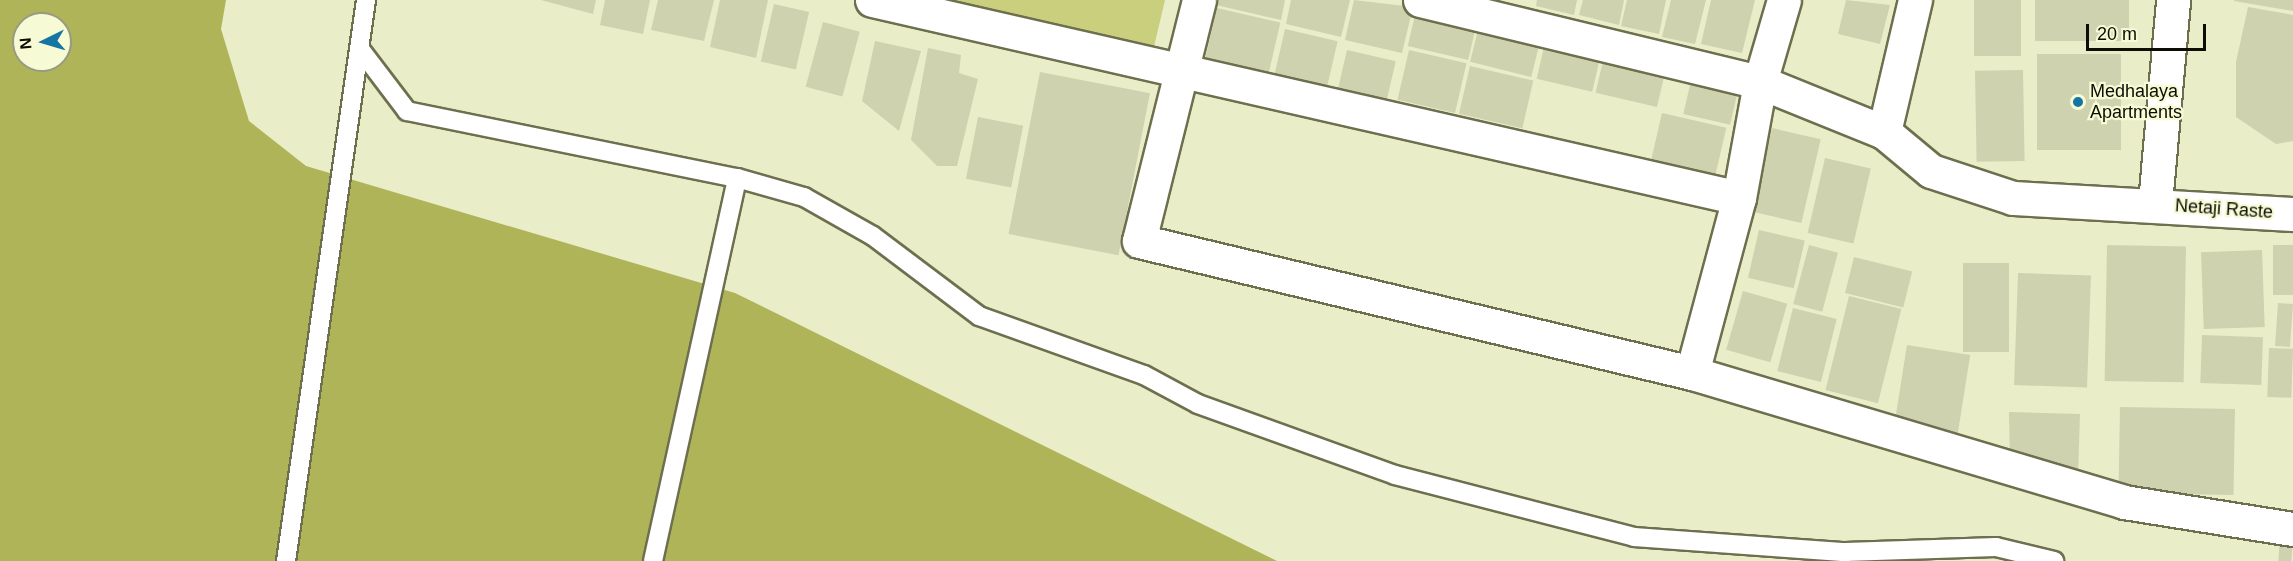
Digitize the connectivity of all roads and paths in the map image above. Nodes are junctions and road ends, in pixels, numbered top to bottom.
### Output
1 (366, 0) edge
2 (872, 0) edge
3 (1199, 0) edge
4 (1420, 0) edge
5 (1784, 0) edge
6 (1914, 0) edge
7 (2173, 0) edge
8 (360, 49) junction
9 (1183, 69) junction
10 (1760, 82) junction
11 (1884, 132) junction
12 (737, 178) junction
13 (1739, 198) junction
14 (2155, 203) junction
15 (2293, 214) edge
16 (1692, 373) junction
17 (2293, 529) edge
18 (286, 561) edge
19 (653, 561) edge
20 (2054, 561) edge

1 - 8 lane
2 - 9 street
3 - 9 street
4 - 10 street, Netaji Raste
5 - 10 street
6 - 11 street
7 - 14 street
8 - 12 lane
8 - 18 lane
9 - 13 street
9 - 16 street
10 - 11 street, Netaji Raste
10 - 13 street
11 - 14 street, Netaji Raste
12 - 19 lane
12 - 20 lane
13 - 16 street
14 - 15 street, Netaji Raste
16 - 17 street

